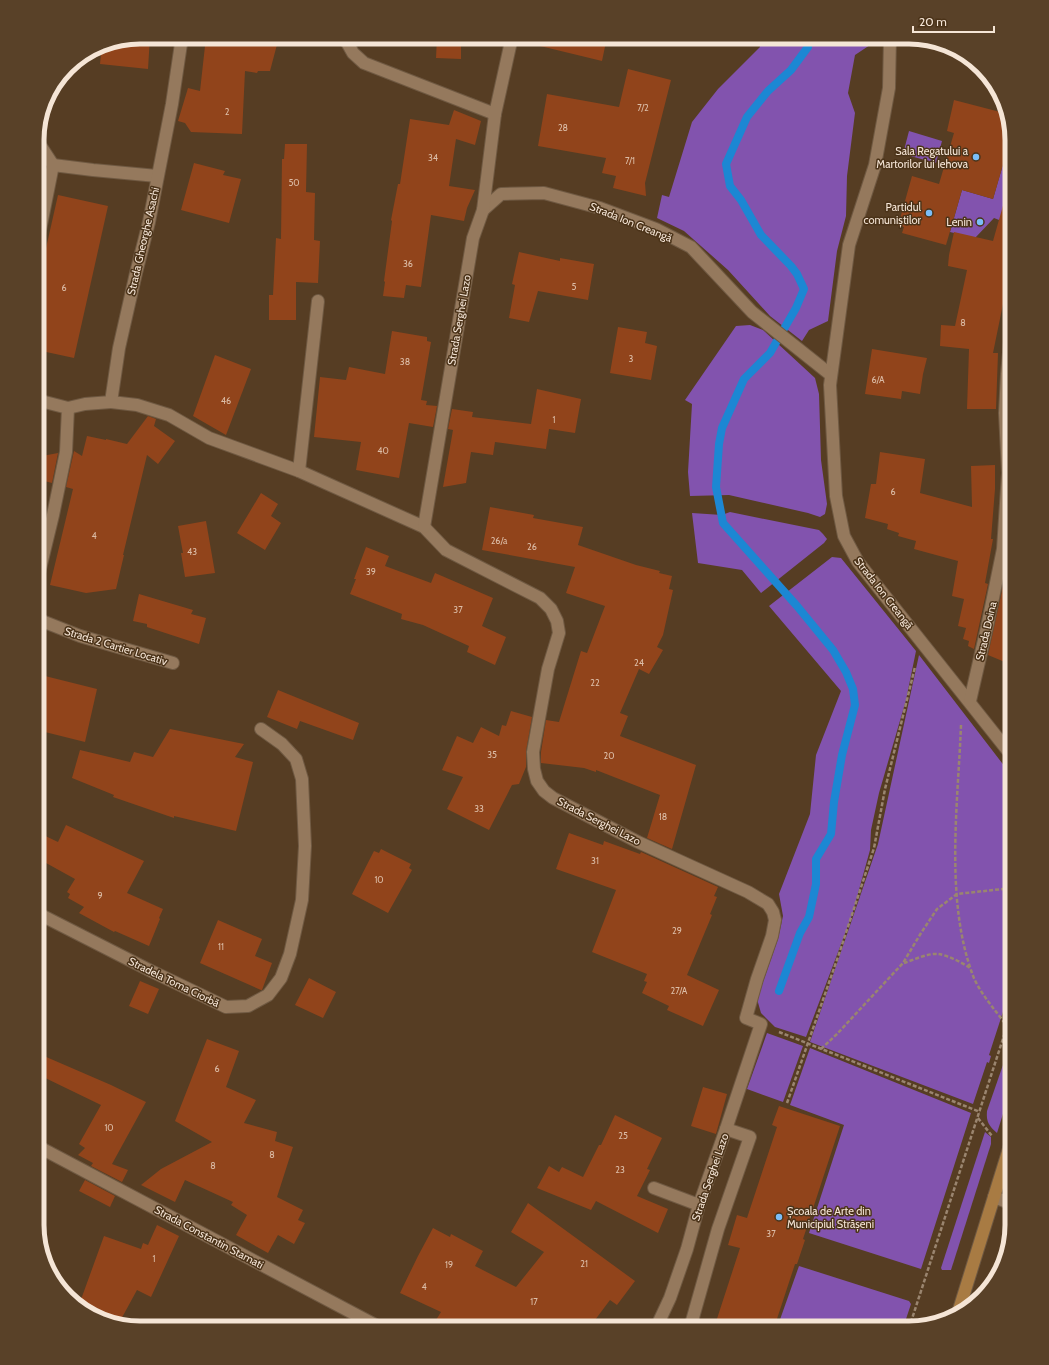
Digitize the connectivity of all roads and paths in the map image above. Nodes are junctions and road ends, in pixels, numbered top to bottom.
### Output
1 (181, 44) edge
2 (348, 44) edge
3 (510, 44) edge
4 (890, 44) edge
5 (495, 114) junction
6 (44, 151) edge
7 (53, 164) junction
8 (157, 176) junction
9 (44, 210) edge
10 (483, 210) junction
11 (318, 301) dead end
12 (831, 375) junction
13 (44, 402) edge
14 (111, 402) junction
15 (68, 408) junction
16 (299, 471) junction
17 (1005, 519) edge
18 (424, 527) junction
19 (44, 552) edge
20 (44, 622) edge
21 (922, 641) junction
22 (173, 663) dead end
23 (966, 697) junction
24 (260, 729) dead end
25 (1005, 747) edge
26 (1005, 889) edge
27 (957, 894) junction
28 (44, 917) edge
29 (903, 963) junction
30 (971, 968) junction
31 (1005, 1023) edge
32 (761, 1024) junction
33 (1005, 1032) edge
34 (807, 1044) junction
35 (821, 1049) junction
36 (786, 1103) dead end
37 (980, 1112) junction
38 (726, 1129) junction
39 (44, 1150) edge
40 (1005, 1162) edge
41 (654, 1188) dead end
42 (994, 1197) junction
43 (1005, 1201) edge
44 (699, 1205) junction
45 (960, 1306) edge
46 (368, 1321) edge
47 (659, 1321) edge
48 (692, 1321) edge
49 (911, 1321) edge

1 - 8 street, Strada Gheorghe Asachi
2 - 5 street
3 - 5 street, Strada Serghei Lazo
4 - 12 street, Strada Ion Creangă
5 - 10 street, Strada Serghei Lazo
6 - 7 street
7 - 8 street
7 - 9 street
8 - 14 street, Strada Gheorghe Asachi
10 - 12 street, Strada Ion Creangă
10 - 18 street, Strada Serghei Lazo
11 - 16 street
12 - 21 street, Strada Ion Creangă
13 - 15 street
14 - 15 street
14 - 16 street, Strada Serghei Lazo
15 - 19 street
16 - 18 street, Strada Serghei Lazo
17 - 23 street, Strada Doina
18 - 32 street, Strada Serghei Lazo
20 - 22 street, Strada 2 Cartier Locativ
21 - 23 street, Strada Ion Creangă
21 - 34 path
23 - 25 street, Strada Ion Creangă
23 - 27 path
24 - 28 street, Stradela Toma Ciorbă
26 - 27 path
27 - 29 path
27 - 30 path
29 - 30 path
29 - 35 path
30 - 31 path
32 - 34 path
32 - 38 street, Strada Serghei Lazo
33 - 37 path
34 - 35 path
34 - 36 path
35 - 37 path
37 - 49 path
38 - 44 street, Strada Serghei Lazo
38 - 48 street
39 - 46 street, Strada Constantin Stamati
40 - 42 main road
41 - 44 street
42 - 43 street
42 - 45 main road
44 - 47 street, Strada Serghei Lazo

